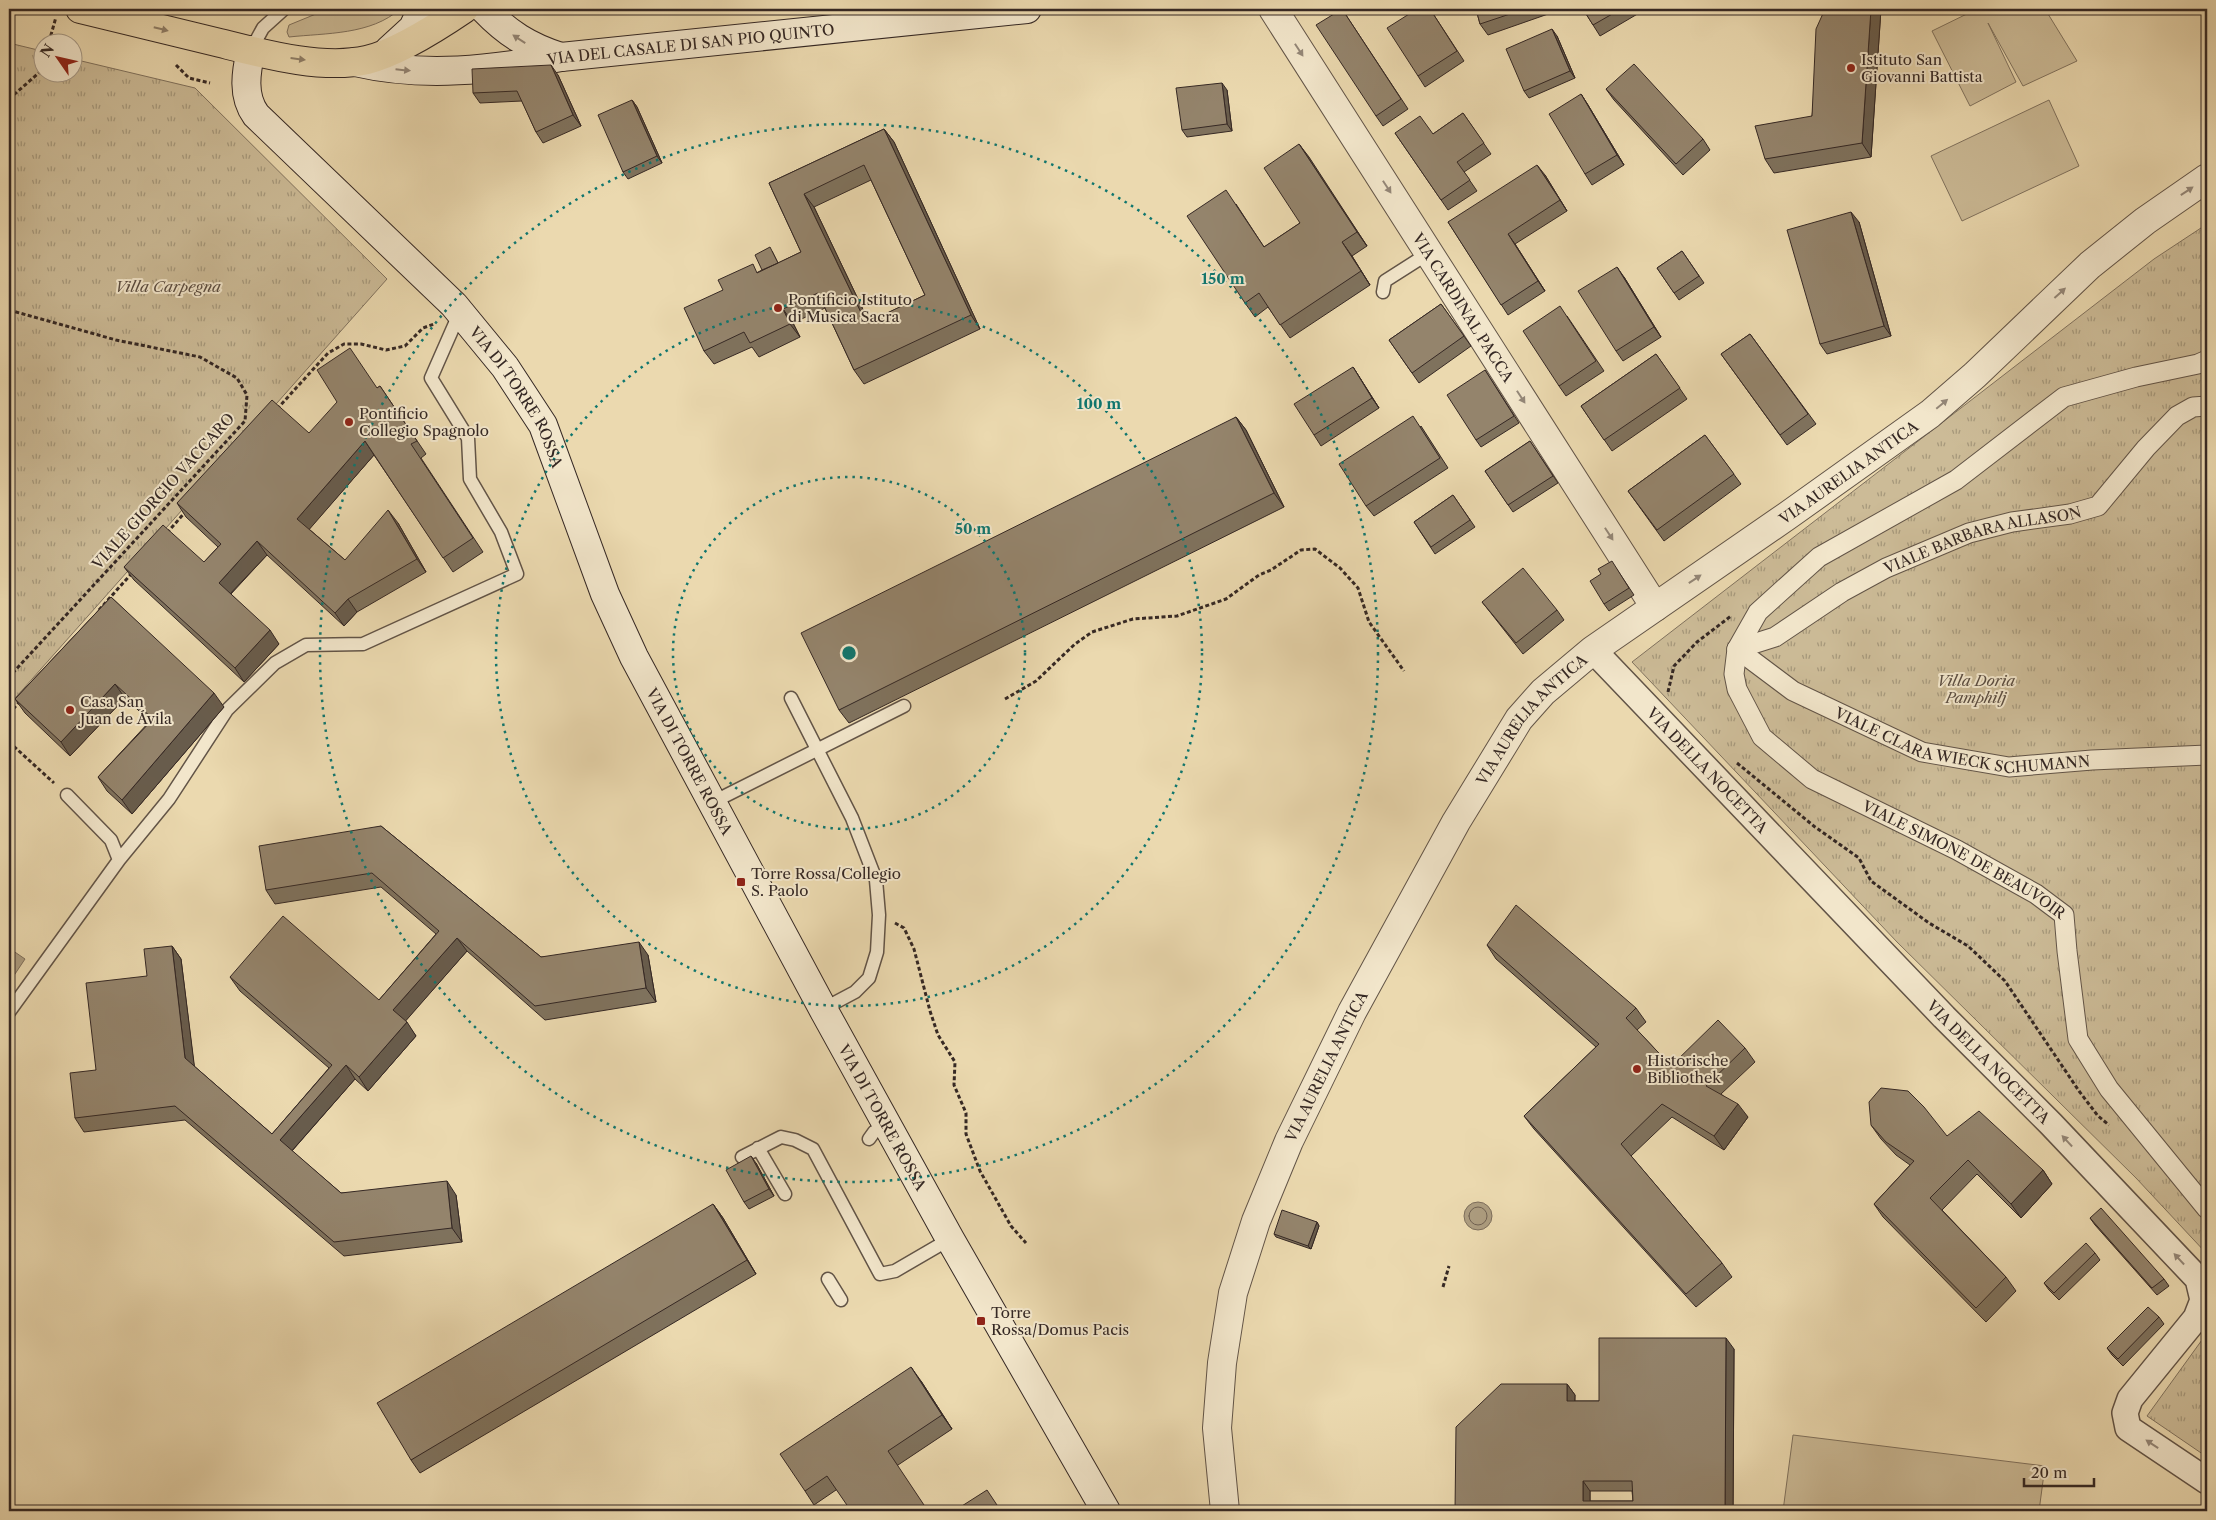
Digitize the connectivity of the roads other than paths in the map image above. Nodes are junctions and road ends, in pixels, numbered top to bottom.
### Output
1 (80, 9) edge
2 (284, 9) edge
3 (422, 9) edge
4 (464, 9) edge
5 (484, 9) edge
6 (1027, 9) edge
7 (1273, 9) edge
8 (250, 50) junction
9 (381, 55) junction
10 (561, 57) junction
11 (355, 62) junction
12 (2207, 178) edge
13 (1429, 253) junction
14 (1383, 292) dead end
15 (457, 309) junction
16 (2207, 360) edge
17 (2207, 406) edge
18 (1655, 606) junction
19 (1737, 649) junction
20 (1593, 650) junction
21 (791, 698) dead end
22 (904, 706) dead end
23 (817, 750) junction
24 (2207, 755) edge
25 (67, 795) road end
26 (713, 802) junction
27 (119, 860) junction
28 (823, 1009) junction
29 (9, 1012) edge
30 (758, 1148) junction
31 (742, 1157) dead end
32 (784, 1194) dead end
33 (2207, 1209) edge
34 (950, 1238) junction
35 (828, 1279) dead end
36 (841, 1300) dead end
37 (2205, 1300) edge
38 (2207, 1481) edge
39 (1106, 1511) edge
40 (1225, 1511) edge

1 -> 8 main road
2 - 8 lane
3 - 9 main road
4 - 9 main road
10 -> 5 main road
6 - 10 main road, VIA DEL CASALE DI SAN PIO QUINTO
7 -> 13 main road, VIA CARDINAL PACCA
8 -> 11 main road
8 - 15 main road, VIA DI TORRE ROSSA
9 - 11 main road
11 -> 10 main road, VIA DEL CASALE DI SAN PIO QUINTO
18 -> 12 main road, VIA AURELIA ANTICA
13 - 14 lane
13 -> 18 main road, VIA CARDINAL PACCA
15 - 26 main road, VIA DI TORRE ROSSA
15 - 27 lane
16 - 19 street, VIALE SIMONE DE BEAUVOIR
17 - 19 street, VIALE BARBARA ALLASON
18 - 20 main road, VIA AURELIA ANTICA
19 - 24 street, VIALE CLARA WIECK SCHUMANN
19 - 33 street, VIALE SIMONE DE BEAUVOIR
37 -> 20 street, VIA DELLA NOCETTA
20 - 40 main road, VIA AURELIA ANTICA
21 - 23 lane
22 - 23 lane
23 - 26 lane
23 - 28 lane
25 - 27 lane
26 - 28 main road, VIA DI TORRE ROSSA
27 - 29 lane
28 - 34 main road, VIA DI TORRE ROSSA
30 - 31 lane
30 - 32 lane
30 - 34 lane
34 - 39 main road, VIA DI TORRE ROSSA
35 - 36 lane
38 -> 37 street, VIA DELLA NOCETTA

